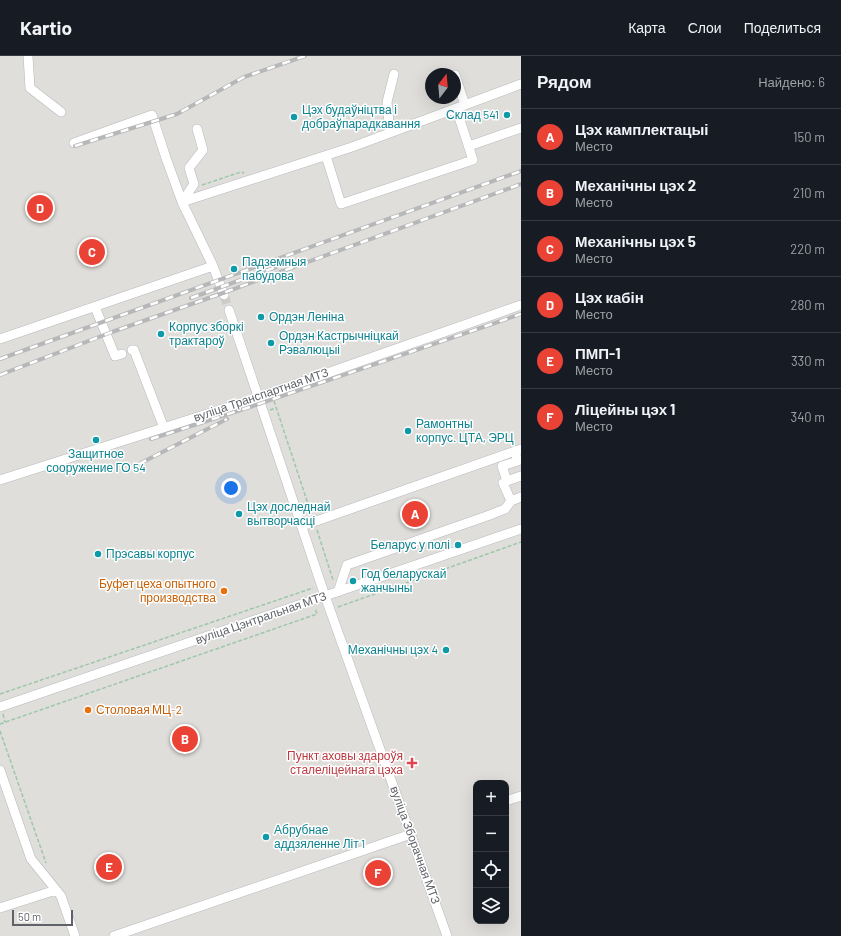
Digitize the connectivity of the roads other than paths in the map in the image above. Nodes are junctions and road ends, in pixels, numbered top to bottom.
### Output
1 (28, 56) edge
2 (394, 74) dead end
3 (521, 84) edge
4 (461, 90) edge
5 (466, 104) junction
6 (456, 108) junction
7 (61, 112) dead end
8 (521, 128) edge
9 (197, 129) dead end
10 (390, 133) junction
11 (74, 143) dead end
12 (469, 146) junction
13 (326, 156) junction
14 (182, 202) junction
15 (213, 266) junction
16 (224, 295) tunnel mouth
17 (521, 306) edge
18 (95, 307) junction
19 (229, 310) tunnel mouth
20 (0, 339) edge
21 (132, 350) dead end
22 (122, 354) dead end
23 (259, 397) junction
24 (164, 428) junction
25 (518, 451) edge
26 (521, 476) edge
27 (0, 480) edge
28 (508, 481) junction
29 (521, 497) edge
30 (510, 501) junction
31 (302, 526) junction
32 (521, 529) edge
33 (338, 592) junction
34 (325, 596) junction
35 (0, 707) edge
36 (0, 770) edge
37 (521, 796) edge
38 (509, 800) edge
39 (410, 834) junction
40 (56, 890) junction
41 (0, 908) edge
42 (75, 936) edge
43 (114, 936) edge
44 (447, 936) edge

1 - 7 lane
2 - 10 lane
3 - 5 lane
4 - 5 lane
5 - 6 lane
6 - 10 lane
6 - 12 lane
8 - 12 lane
9 - 14 lane
10 - 13 lane
11 - 14 lane
12 - 13 lane
13 - 14 lane
14 - 15 lane
15 - 16 lane
15 - 18 lane
17 - 23 lane, вуліца Транспартная МТЗ
18 - 20 lane
18 - 22 lane
19 - 23 lane, вуліца Зборачная МТЗ
21 - 24 lane
23 - 24 lane, вуліца Транспартная МТЗ
23 - 31 lane, вуліца Зборачная МТЗ
24 - 27 lane, вуліца Транспартная МТЗ
25 - 28 lane
25 - 31 lane
26 - 28 lane
28 - 30 lane
29 - 30 lane
30 - 33 lane
31 - 34 lane, вуліца Зборачная МТЗ
32 - 33 lane, вуліца Цэнтральная МТЗ
33 - 34 lane, вуліца Цэнтральная МТЗ
34 - 35 lane, вуліца Цэнтральная МТЗ
34 - 39 lane, вуліца Зборачная МТЗ
36 - 40 lane
37 - 38 lane
39 - 43 lane
39 - 44 lane, вуліца Зборачная МТЗ
40 - 41 lane
40 - 42 lane

